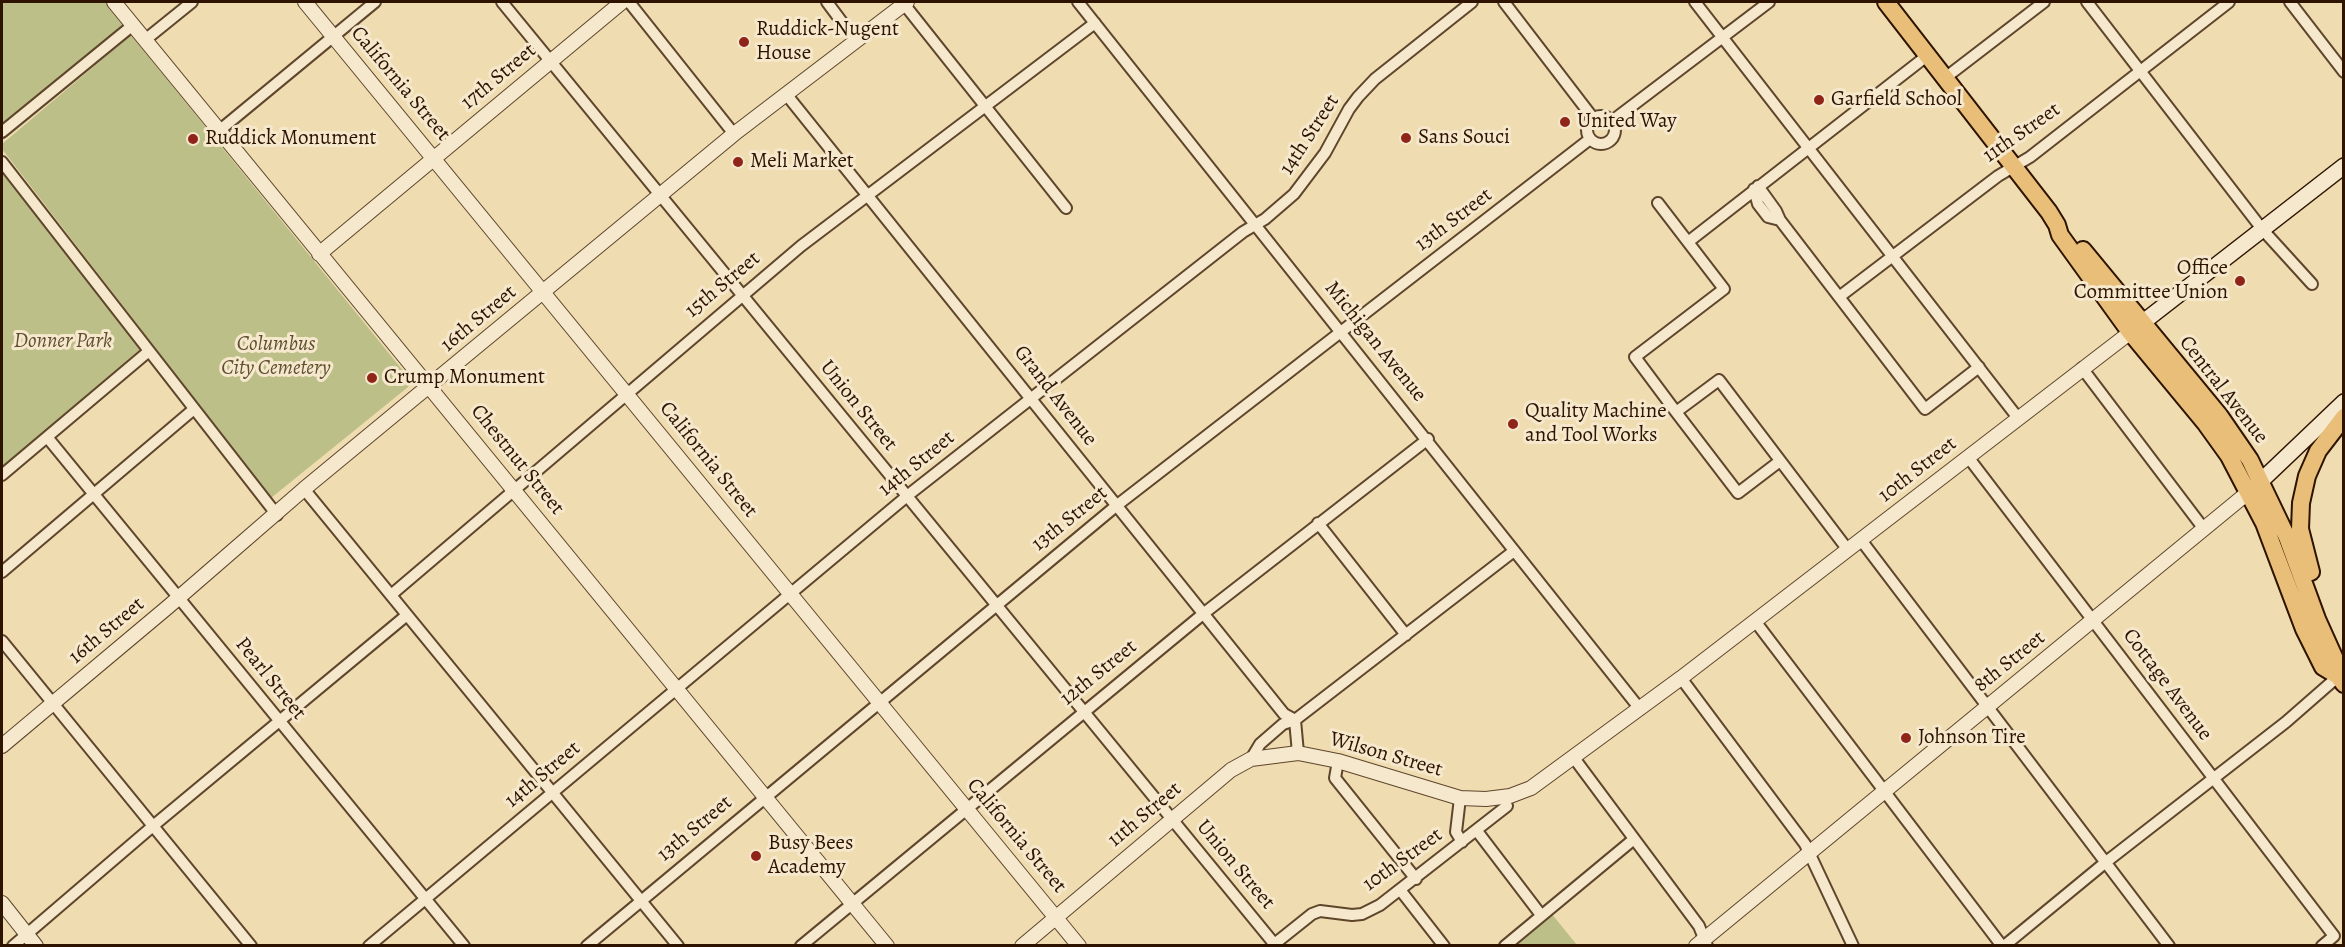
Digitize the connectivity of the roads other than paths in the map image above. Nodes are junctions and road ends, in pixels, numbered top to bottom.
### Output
1 (114, 2) edge
2 (192, 2) edge
3 (304, 2) edge
4 (375, 2) edge
5 (502, 2) edge
6 (622, 2) edge
7 (629, 2) edge
8 (827, 2) edge
9 (1078, 2) edge
10 (1472, 2) edge
11 (1504, 2) edge
12 (1695, 2) edge
13 (1769, 2) edge
14 (1886, 2) edge
15 (2044, 2) edge
16 (2087, 2) edge
17 (2229, 2) edge
18 (2289, 2) edge
19 (905, 3) edge
20 (1095, 23) junction
21 (133, 25) junction
22 (333, 36) junction
23 (1723, 37) junction
24 (145, 40) junction
25 (856, 41) junction
26 (1928, 55) junction
27 (550, 61) junction
28 (2141, 71) junction
29 (2343, 72) edge
30 (1945, 78) junction
31 (786, 94) junction
32 (984, 106) junction
33 (1593, 118) junction
34 (1612, 121) junction
35 (220, 130) junction
36 (2, 132) edge
37 (734, 134) junction
38 (1590, 139) junction
39 (1808, 147) junction
40 (434, 158) junction
41 (2, 162) edge
42 (2014, 166) junction
43 (2343, 166) edge
44 (1756, 188) junction
45 (660, 196) junction
46 (866, 196) junction
47 (1658, 203) dead end
48 (1066, 208) dead end
49 (1257, 224) junction
50 (2262, 228) junction
51 (1688, 242) junction
52 (319, 254) junction
53 (1893, 256) junction
54 (2312, 284) dead end
55 (544, 292) junction
56 (742, 295) junction
57 (1839, 297) junction
58 (2136, 328) junction
59 (1341, 332) junction
60 (149, 351) junction
61 (1979, 368) junction
62 (2082, 368) junction
63 (430, 386) junction
64 (626, 394) junction
65 (1031, 398) junction
66 (2343, 402) edge
67 (194, 409) junction
68 (1677, 412) junction
69 (2343, 417) edge
70 (2018, 418) junction
71 (47, 437) junction
72 (1428, 439) junction
73 (1968, 457) junction
74 (1780, 461) junction
75 (2, 475) edge
76 (2255, 486) junction
77 (304, 489) junction
78 (514, 490) junction
79 (94, 494) junction
80 (907, 497) junction
81 (1116, 506) junction
82 (277, 515) junction
83 (1318, 523) junction
84 (2204, 529) junction
85 (1861, 540) junction
86 (1514, 550) junction
87 (1848, 550) junction
88 (2, 572) edge
89 (390, 595) junction
90 (791, 595) junction
91 (179, 598) junction
92 (996, 604) junction
93 (1203, 614) junction
94 (407, 615) junction
95 (2317, 619) junction
96 (2093, 620) junction
97 (1755, 621) junction
98 (1406, 635) junction
99 (2, 641) edge
100 (2342, 677) edge
101 (1681, 678) junction
102 (677, 688) junction
103 (879, 702) junction
104 (52, 704) junction
105 (1988, 707) junction
106 (1640, 709) junction
107 (1083, 711) junction
108 (1295, 720) junction
109 (280, 721) junction
110 (2, 746) edge
111 (1298, 753) junction
112 (1574, 758) junction
113 (1251, 759) junction
114 (1338, 761) junction
115 (2213, 778) junction
116 (1885, 791) junction
117 (552, 793) junction
118 (765, 796) junction
119 (1460, 798) junction
120 (1509, 801) junction
121 (966, 808) junction
122 (1172, 820) junction
123 (153, 826) junction
124 (1477, 831) junction
125 (1635, 839) junction
126 (1462, 842) junction
127 (1810, 853) junction
128 (2106, 862) junction
129 (1416, 879) junction
130 (1401, 891) junction
131 (425, 898) junction
132 (641, 900) junction
133 (2, 903) edge
134 (852, 903) junction
135 (1542, 915) junction
136 (1056, 917) junction
137 (27, 934) junction
138 (1702, 943) edge
139 (13, 945) edge
140 (36, 945) edge
141 (251, 945) edge
142 (369, 945) edge
143 (464, 945) edge
144 (587, 945) edge
145 (678, 945) edge
146 (801, 945) edge
147 (887, 945) edge
148 (1022, 945) edge
149 (1079, 945) edge
150 (1274, 945) edge
151 (1444, 945) edge
152 (1505, 945) edge
153 (1853, 945) edge
154 (2003, 945) edge
155 (2169, 945) edge
156 (2322, 945) edge

1 - 21 street, Chestnut Street
2 - 24 street
3 - 22 street, California Street
4 - 22 street
5 - 27 street, Union Street
6 - 27 street, 17th Street
7 - 37 street
8 - 25 street
9 - 20 street, Michigan Avenue
10 - 49 street, 14th Street
11 - 33 street
12 - 23 street
13 - 23 street
14 - 26 main road, Central Avenue
15 - 30 street
16 - 28 street
17 - 28 street, 11th Street
18 - 29 street
19 - 25 street, 16th Street
19 - 32 street
20 - 32 street, 15th Street
20 - 49 street, Michigan Avenue
21 - 24 street, Chestnut Street
21 - 36 street
22 - 35 street
22 - 40 street, California Street
23 - 34 street
23 - 39 street
24 - 35 street, Chestnut Street
25 - 31 street, 16th Street
26 - 30 main road, Central Avenue
26 - 39 street
27 - 40 street, 17th Street
27 - 45 street, Union Street
28 - 42 street, 11th Street
28 - 50 street
30 - 42 main road, Central Avenue
31 - 37 street, 16th Street
31 - 46 street, Grand Avenue
32 - 46 street, 15th Street
32 - 48 street
33 - 34 street
33 - 38 street
34 - 38 street
35 - 52 street, Chestnut Street
37 - 45 street, 16th Street
38 - 59 street, 13th Street
39 - 44 street
39 - 53 street
40 - 52 street, 17th Street
40 - 55 street, California Street
41 - 60 street
42 - 53 street, 11th Street
42 - 58 main road, Central Avenue
43 - 50 main road, 10th Street
44 - 51 street
44 - 57 street
45 - 55 street, 16th Street
45 - 56 street, Union Street
46 - 56 street, 15th Street
46 - 65 street, Grand Avenue
47 - 51 street
49 - 59 street, Michigan Avenue
49 - 65 street, 14th Street
50 - 54 street
50 - 58 main road, 10th Street
51 - 68 street
52 - 63 street, Chestnut Street
53 - 57 street, 11th Street
53 - 61 street
55 - 63 street, 16th Street
55 - 64 street, California Street
56 - 64 street, 15th Street
56 - 80 street, Union Street
57 - 61 street
58 - 62 street, 10th Street
58 - 76 main road, Central Avenue
59 - 72 street, Michigan Avenue
59 - 81 street, 13th Street
60 - 67 street
60 - 71 street
61 - 70 street
62 - 70 street, 10th Street
62 - 84 street
63 - 77 street, 16th Street
63 - 78 street, Chestnut Street
64 - 78 street, 15th Street
64 - 90 street, California Street
65 - 80 street, 14th Street
65 - 81 street, Grand Avenue
66 - 76 main road, 8th Street
67 - 79 street
67 - 82 street
68 - 74 street
68 - 74 street
69 - 95 main road
70 - 73 street, 10th Street
71 - 75 street
71 - 79 street, Pearl Street
72 - 83 street, 12th Street
72 - 86 street, Michigan Avenue
73 - 85 street, 10th Street
73 - 96 street, Cottage Avenue
74 - 87 street
76 - 84 street, 8th Street
76 - 95 main road, Central Avenue
76 - 100 main road, Central Avenue
77 - 82 street, 16th Street
77 - 89 street
78 - 89 street, 15th Street
78 - 102 street, Chestnut Street
79 - 88 street
79 - 91 street, Pearl Street
80 - 90 street, 14th Street
80 - 92 street, Union Street
81 - 92 street, 13th Street
81 - 93 street, Grand Avenue
82 - 91 street, 16th Street
83 - 93 street, 12th Street
83 - 98 street
84 - 96 street, 8th Street
85 - 87 street, 10th Street
85 - 105 street
86 - 98 street, 11th Street
86 - 106 street, Michigan Avenue
87 - 97 street, 10th Street
89 - 94 street
90 - 102 street, 14th Street
90 - 103 street, California Street
91 - 104 street, 16th Street
91 - 109 street, Pearl Street
92 - 103 street, 13th Street
92 - 107 street, Union Street
93 - 107 street, 12th Street
93 - 108 street, Grand Avenue
94 - 109 street
94 - 117 street
95 - 100 main road, Central Avenue
96 - 105 street, 8th Street
96 - 115 street, Cottage Avenue
97 - 101 street, 10th Street
97 - 116 street
98 - 108 street, 11th Street
99 - 104 street
100 - 115 street
101 - 106 street, 10th Street
101 - 127 street
102 - 117 street, 14th Street
102 - 118 street, Chestnut Street
103 - 118 street, 13th Street
103 - 121 street, California Street
104 - 110 street, 16th Street
104 - 123 street
105 - 116 street, 8th Street
105 - 128 street
106 - 112 street, 10th Street
107 - 121 street, 12th Street
107 - 122 street, Union Street
108 - 111 street
108 - 113 street, 11th Street
109 - 123 street
109 - 131 street, Pearl Street
111 - 113 street, Wilson Street
111 - 114 street, Wilson Street
112 - 120 street, 10th Street
112 - 125 street
113 - 122 street, 11th Street
114 - 119 street, Wilson Street
114 - 129 street
115 - 128 street
115 - 156 street, Cottage Avenue
116 - 127 street, 8th Street
116 - 154 street
117 - 131 street, 14th Street
117 - 132 street
118 - 132 street, 13th Street
118 - 134 street, Chestnut Street
119 - 120 street, Wilson Street
119 - 126 street, 10th Street
120 - 124 street, 10th Street
121 - 134 street, 12th Street
121 - 136 street, California Street
122 - 136 street, 11th Street
122 - 150 street, Union Street
123 - 137 street
123 - 141 street
124 - 126 street, 10th Street
124 - 135 street
125 - 135 street
125 - 138 street
126 - 129 street, 10th Street
127 - 138 street, 8th Street
127 - 153 street
128 - 154 street
128 - 155 street
129 - 130 street, 10th Street
130 - 150 street, 10th Street
130 - 151 street
131 - 142 street, 14th Street
131 - 143 street, Pearl Street
132 - 144 street, 13th Street
132 - 145 street
133 - 137 street
134 - 146 street, 12th Street
134 - 147 street, Chestnut Street
135 - 152 street
136 - 148 street, 11th Street
136 - 149 street, California Street
137 - 139 street
137 - 140 street

